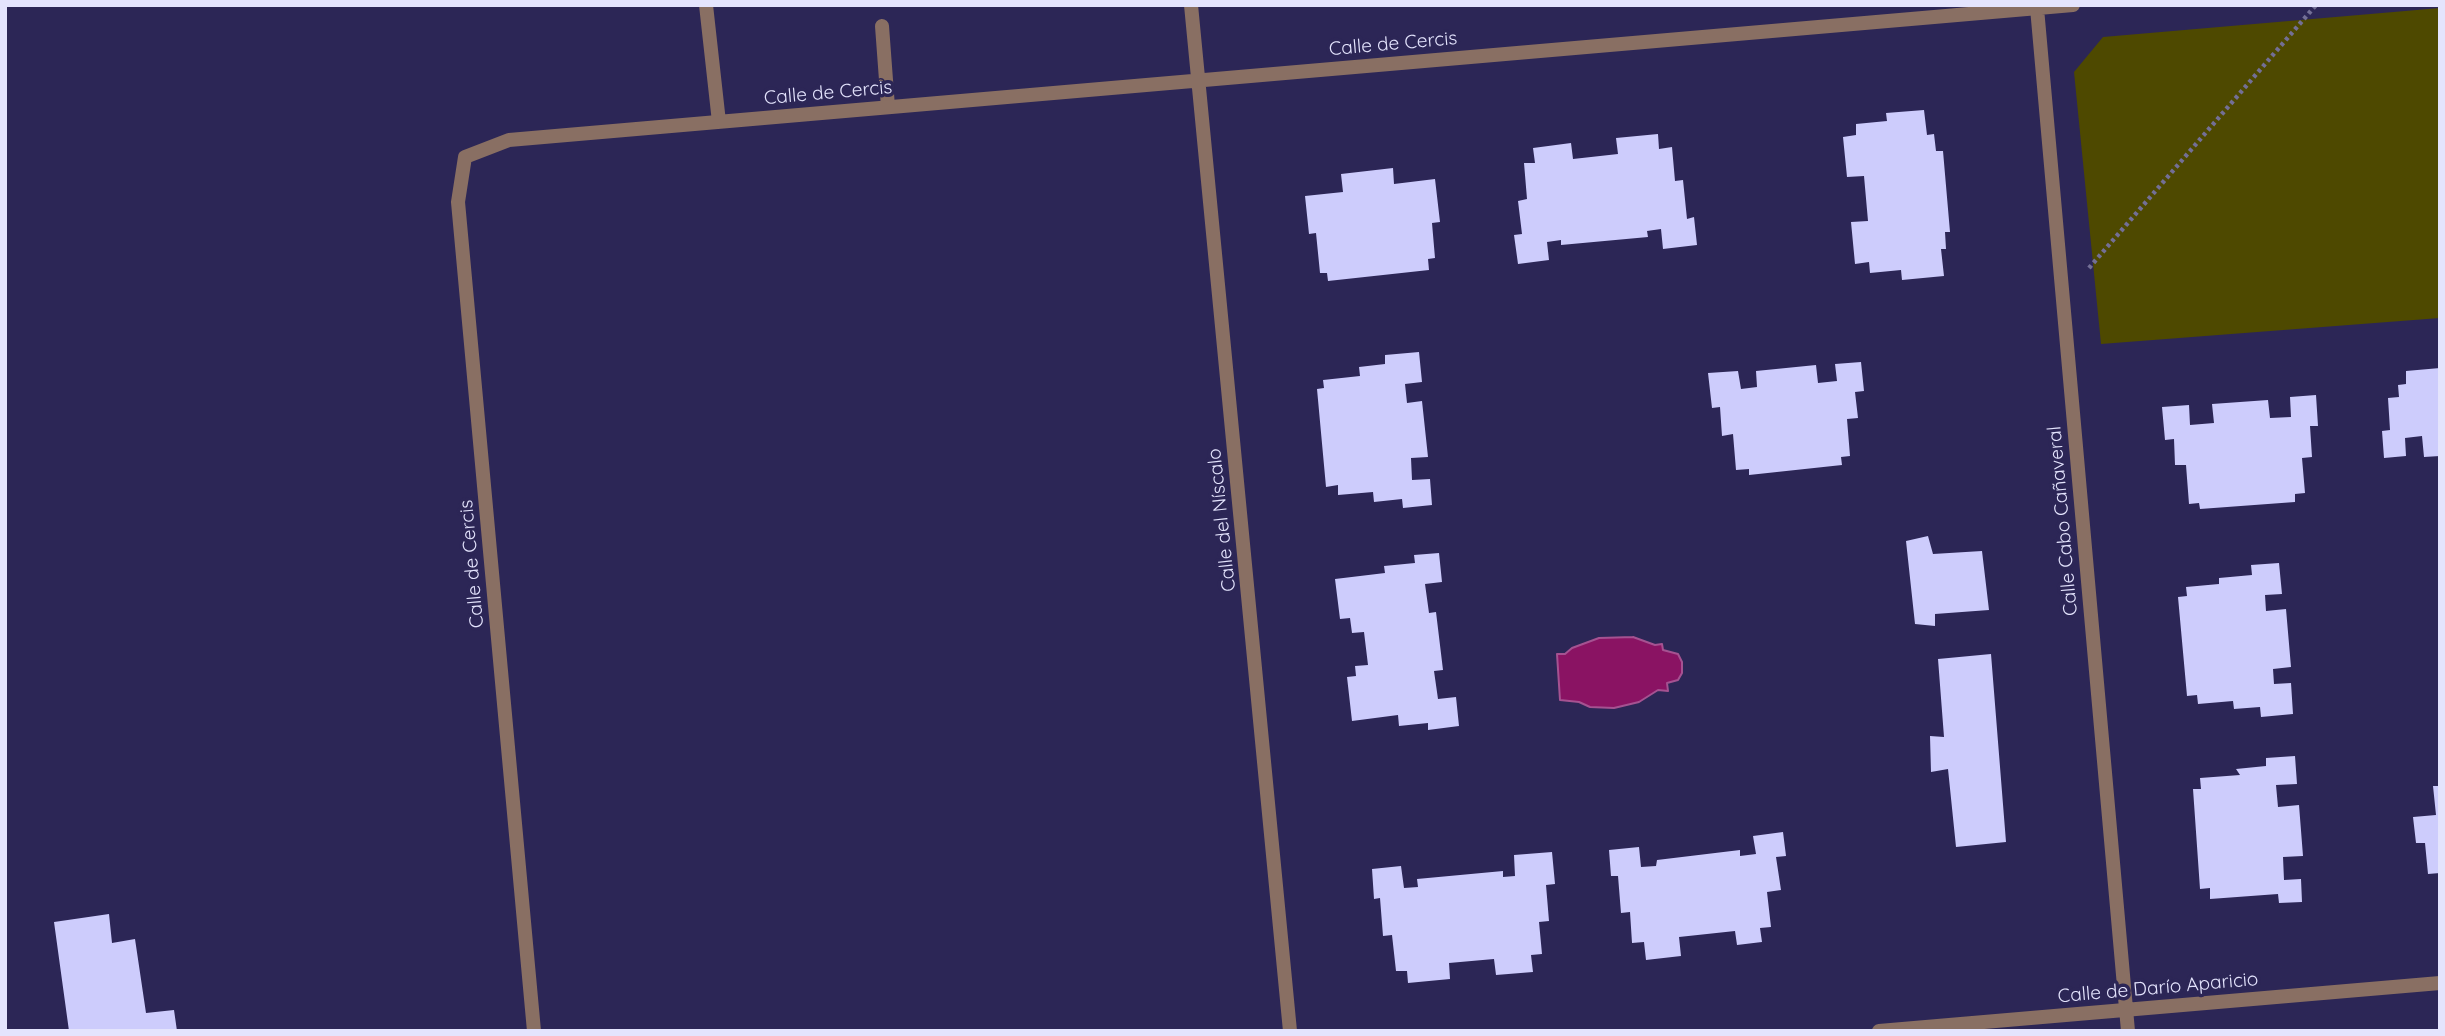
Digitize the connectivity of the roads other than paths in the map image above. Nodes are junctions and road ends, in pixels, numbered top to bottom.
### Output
1 (706, 5) edge
2 (1191, 5) edge
3 (2073, 5) edge
4 (2037, 8) junction
5 (882, 26) dead end
6 (1198, 80) junction
7 (888, 107) junction
8 (719, 122) junction
9 (2440, 983) edge
10 (2126, 1010) junction
11 (534, 1031) edge
12 (1290, 1031) edge
13 (1879, 1031) edge
14 (2128, 1031) edge

1 - 8 street
2 - 6 street, Calle del Níscalo
3 - 4 street, Calle de Cercis
4 - 6 street, Calle de Cercis
4 - 10 street, Calle Cabo Cañaveral
5 - 7 street
6 - 7 street, Calle de Cercis
6 - 12 street, Calle del Níscalo
7 - 8 street, Calle de Cercis
8 - 11 street, Calle de Cercis
9 - 10 street, Calle de Darío Aparicio
10 - 13 street, Calle de Darío Aparicio
10 - 14 street, Calle Cabo Cañaveral

